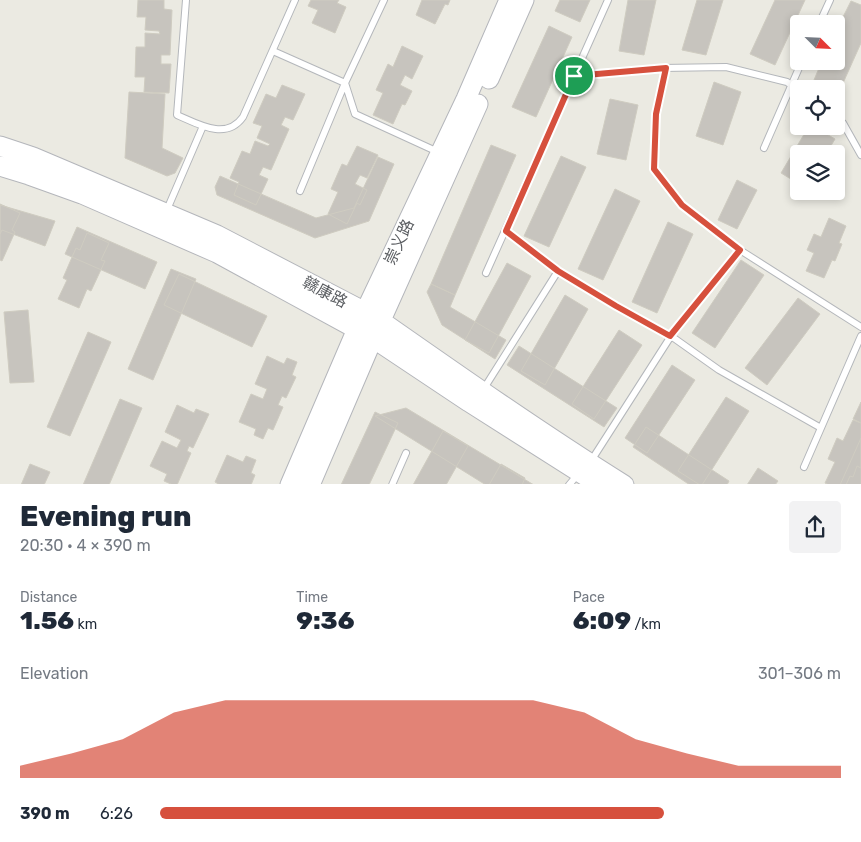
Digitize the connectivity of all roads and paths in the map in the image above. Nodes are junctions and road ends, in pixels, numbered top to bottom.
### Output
1 (186, 0) edge
2 (295, 0) edge
3 (384, 0) edge
4 (509, 0) edge
5 (524, 0) edge
6 (608, 0) edge
7 (830, 0) edge
8 (823, 15) edge
9 (272, 51) junction
10 (666, 68) junction
11 (574, 76) junction
12 (345, 83) junction
13 (790, 84) edge
14 (790, 87) edge
15 (203, 126) junction
16 (845, 127) edge
17 (0, 146) edge
18 (764, 148) dead end
19 (441, 153) junction
20 (861, 155) edge
21 (0, 166) edge
22 (300, 191) dead end
23 (165, 213) junction
24 (506, 231) junction
25 (740, 250) junction
26 (558, 271) junction
27 (486, 273) dead end
28 (369, 325) junction
29 (861, 327) edge
30 (670, 336) junction
31 (861, 336) edge
32 (482, 392) junction
33 (821, 428) junction
34 (406, 453) dead end
35 (804, 467) dead end
36 (579, 473) edge
37 (290, 484) edge
38 (310, 484) edge
39 (392, 484) edge
40 (599, 484) edge
41 (624, 484) edge

1 - 15 lane
2 - 9 lane
3 - 12 lane
4 - 19 main road, 崇义路
5 - 28 main road, 崇义路
6 - 11 lane
7 - 8 lane
9 - 12 lane
9 - 15 lane
10 - 11 lane
10 - 13 lane
10 - 25 lane
11 - 24 lane
12 - 19 lane
12 - 22 lane
14 - 18 lane
15 - 23 lane
16 - 20 lane
17 - 23 main road, 赣康路
19 - 28 main road, 崇义路
21 - 28 main road, 赣康路
23 - 28 main road, 赣康路
24 - 26 lane
24 - 27 lane
25 - 29 lane
25 - 30 lane
26 - 30 lane
26 - 32 lane
28 - 32 main road, 赣康路
28 - 36 main road, 赣康路
28 - 37 main road, 崇义路
28 - 38 main road, 崇义路
30 - 33 lane
30 - 36 lane
31 - 33 lane
32 - 36 main road, 赣康路
33 - 35 lane
34 - 39 lane
36 - 40 main road, 赣康路
36 - 41 main road, 赣康路

